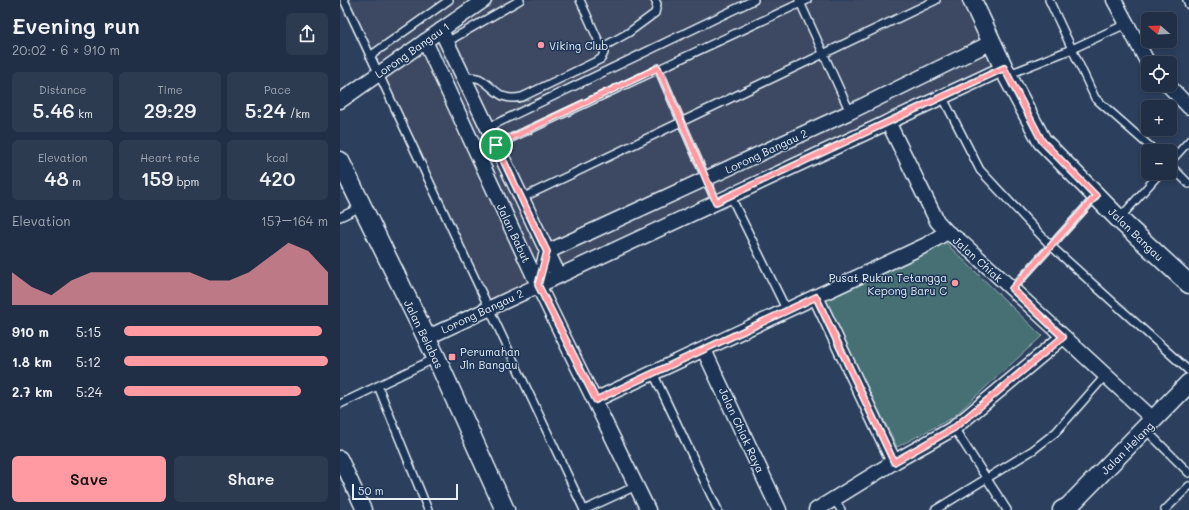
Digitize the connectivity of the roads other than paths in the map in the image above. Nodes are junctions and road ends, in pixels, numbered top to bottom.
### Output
1 (344, 0) edge
2 (449, 0) edge
3 (484, 0) edge
4 (520, 0) edge
5 (580, 0) edge
6 (655, 0) edge
7 (754, 0) edge
8 (936, 0) edge
9 (972, 0) edge
10 (1049, 0) edge
11 (1114, 0) edge
12 (1187, 0) edge
13 (802, 1) edge
14 (1189, 5) edge
15 (1126, 24) junction
16 (444, 36) junction
17 (425, 41) junction
18 (992, 42) junction
19 (601, 48) junction
20 (1072, 49) junction
21 (823, 55) junction
22 (370, 56) junction
23 (1144, 56) edge
24 (658, 68) junction
25 (1006, 72) junction
26 (379, 74) junction
27 (464, 77) junction
28 (1175, 92) edge
29 (942, 96) junction
30 (340, 101) edge
31 (1189, 107) edge
32 (850, 112) junction
33 (682, 121) junction
34 (888, 122) junction
35 (488, 128) junction
36 (1189, 141) edge
37 (1147, 144) edge
38 (496, 145) junction
39 (1177, 156) edge
40 (340, 161) edge
41 (1177, 171) edge
42 (706, 179) junction
43 (1154, 180) edge
44 (1189, 184) edge
45 (730, 196) junction
46 (1096, 196) junction
47 (522, 198) junction
48 (716, 202) junction
49 (362, 206) junction
50 (340, 217) edge
51 (1119, 218) junction
52 (947, 232) junction
53 (1051, 246) junction
54 (547, 252) junction
55 (559, 276) junction
56 (1189, 284) edge
57 (538, 285) junction
58 (1012, 289) junction
59 (816, 297) junction
60 (488, 309) junction
61 (787, 311) junction
62 (1063, 337) junction
63 (426, 338) junction
64 (704, 350) junction
65 (436, 358) junction
66 (1189, 371) edge
67 (653, 373) junction
68 (1105, 376) junction
69 (1189, 383) edge
70 (378, 386) junction
71 (596, 400) junction
72 (340, 404) edge
73 (1150, 425) junction
74 (954, 428) junction
75 (341, 461) edge
76 (894, 462) junction
77 (1189, 473) edge
78 (987, 480) junction
79 (636, 486) junction
80 (1189, 486) edge
81 (837, 505) edge
82 (364, 510) edge
83 (428, 510) edge
84 (505, 510) edge
85 (584, 510) edge
86 (648, 510) edge
87 (718, 510) edge
88 (779, 510) edge
89 (816, 510) edge
90 (935, 510) edge
91 (1006, 510) edge
92 (1062, 510) edge
93 (1165, 510) edge

1 - 22 lane
2 - 22 lane
3 - 16 street, Lorong Bangau 1
4 - 16 lane
5 - 19 lane
6 - 19 lane
7 - 35 lane
8 - 21 lane
9 - 18 street, Jalan Bangau
10 - 20 lane
11 - 15 street
12 - 14 lane
13 - 21 lane
13 - 24 lane
15 - 20 lane
15 - 23 street
16 - 17 street, Lorong Bangau 1
16 - 27 street, Jalan Babut
17 - 26 street, Lorong Bangau 1
17 - 57 street, Jalan Babut
18 - 25 street, Jalan Bangau
18 - 32 street, Lorong Bangau 2
19 - 27 lane
20 - 25 lane
20 - 37 lane
21 - 32 lane
21 - 33 lane
22 - 26 lane
24 - 33 lane
24 - 38 lane
25 - 29 street, Lorong Bangau 2
25 - 46 street, Jalan Bangau
26 - 30 street, Lorong Bangau 1
26 - 60 lane
27 - 35 street, Jalan Babut
28 - 31 street
29 - 34 street, Lorong Bangau 2
29 - 53 lane
32 - 42 street, Lorong Bangau 2
33 - 42 lane
33 - 47 lane
34 - 45 street, Lorong Bangau 2
34 - 52 street, Jalan Chiak
35 - 38 street, Jalan Babut
36 - 39 lane
38 - 47 street, Jalan Babut
40 - 49 street, Jalan Belabas
41 - 44 lane
42 - 48 lane
42 - 54 street, Lorong Bangau 2
43 - 51 lane
45 - 48 street, Lorong Bangau 2
45 - 61 lane
46 - 51 street, Jalan Bangau
46 - 53 lane
47 - 54 street, Jalan Babut
48 - 55 street, Lorong Bangau 2
49 - 50 lane
49 - 63 street, Jalan Belabas
51 - 56 street, Jalan Bangau
52 - 58 street, Jalan Chiak
52 - 59 street
53 - 58 lane
53 - 66 lane
54 - 55 street, Jalan Babut
54 - 57 street
55 - 57 street, Lorong Bangau 2
57 - 60 street, Lorong Bangau 2
57 - 71 street, Jalan Babut
58 - 62 street, Jalan Chiak
59 - 61 street
59 - 76 street
60 - 63 street, Lorong Bangau 2
60 - 85 lane
61 - 64 street
62 - 68 street, Jalan Chiak
62 - 74 street
63 - 65 street, Jalan Belabas
64 - 67 street
64 - 88 street, Jalan Chiak Raya
65 - 70 lane
65 - 84 street, Jalan Belabas
67 - 71 street
67 - 87 lane
68 - 73 street, Jalan Chiak
68 - 78 lane
69 - 73 street, Jalan Helang
70 - 72 lane
70 - 83 lane
71 - 79 street, Jalan Babut
73 - 77 lane
73 - 92 street, Jalan Helang
74 - 76 street
74 - 78 lane
75 - 82 street
76 - 81 street
78 - 90 lane
78 - 91 lane
79 - 85 lane
79 - 86 street, Jalan Babut
80 - 93 lane
81 - 89 street

